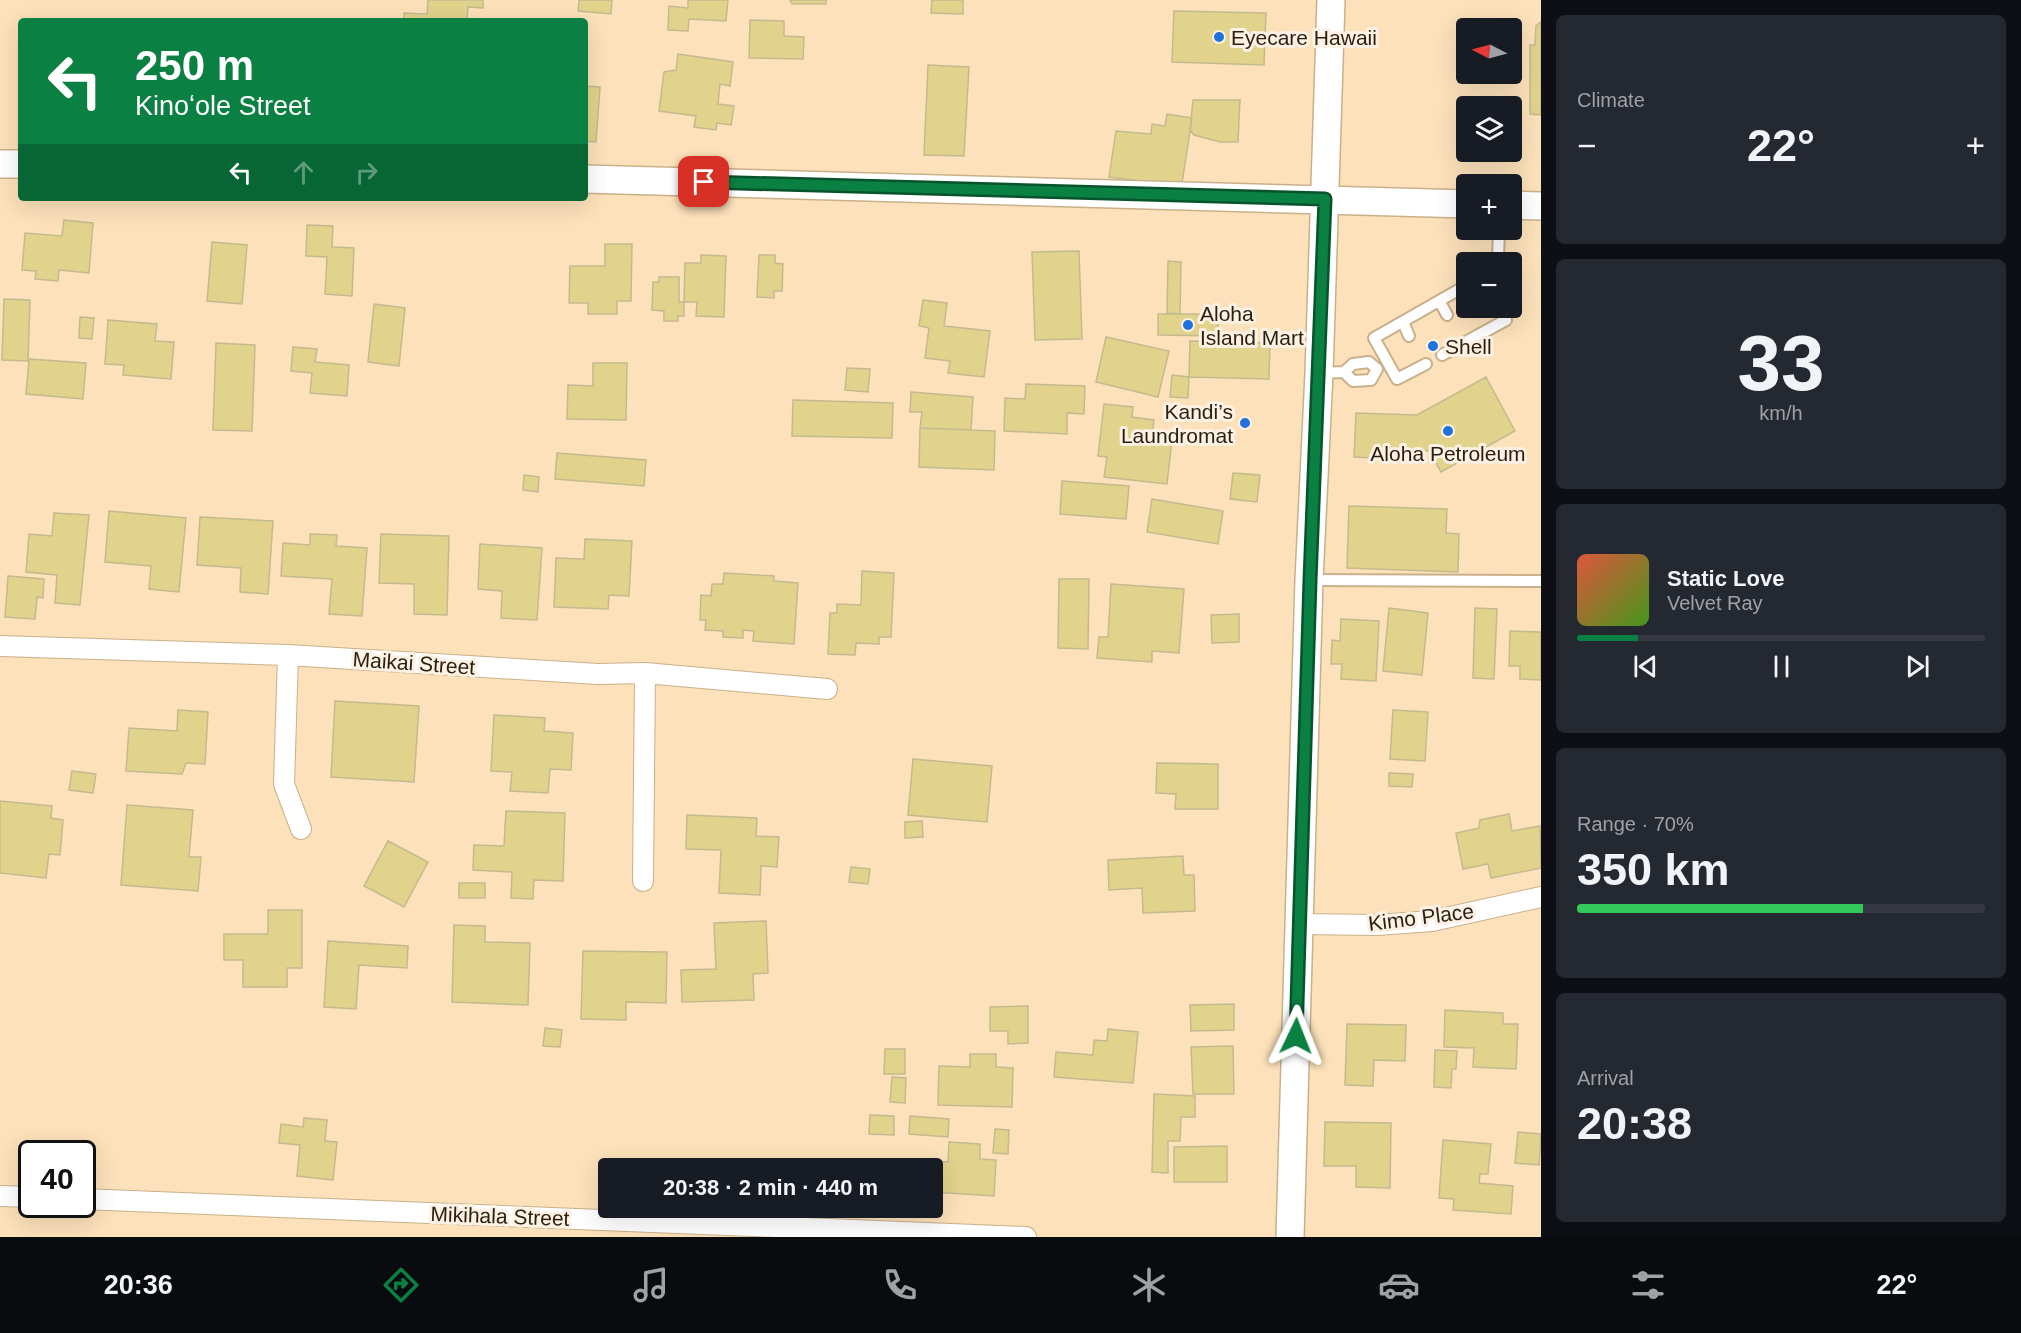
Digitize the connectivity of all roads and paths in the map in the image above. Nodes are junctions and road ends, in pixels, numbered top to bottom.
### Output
1 (1331, 0) edge
2 (0, 164) edge
3 (18, 164) edge
4 (588, 179) edge
5 (1325, 199) junction
6 (1456, 204) edge
7 (1522, 205) edge
8 (1541, 206) edge
9 (1456, 292) edge
10 (1440, 302) junction
11 (1448, 315) dead end
12 (1505, 318) edge
13 (1403, 322) junction
14 (1409, 336) dead end
15 (1442, 355) dead end
16 (1422, 362) dead end
17 (1388, 363) junction
18 (1377, 369) junction
19 (1331, 372) junction
20 (1310, 580) junction
21 (1541, 581) edge
22 (0, 646) edge
23 (288, 655) junction
24 (645, 673) junction
25 (827, 689) dead end
26 (301, 829) dead end
27 (643, 881) dead end
28 (1541, 897) edge
29 (1299, 924) junction
30 (0, 1196) edge
31 (18, 1197) edge
32 (96, 1200) edge
33 (1026, 1237) edge
34 (1290, 1237) edge

1 - 5 street
2 - 3 street
4 - 5 street
5 - 6 street
5 - 19 street
7 - 8 street
9 - 10 lane
10 - 11 lane
10 - 13 lane
12 - 15 lane
13 - 14 lane
13 - 17 lane
16 - 17 lane
17 - 18 lane
18 - 19 lane
18 - 19 lane
19 - 20 street
20 - 21 lane
20 - 29 street
22 - 23 street, Maikai Street
23 - 24 street, Maikai Street
23 - 26 street
24 - 25 street, Maikai Street
24 - 27 street
28 - 29 street, Kimo Place
29 - 34 street
30 - 31 street
32 - 33 street, Mikihala Street

